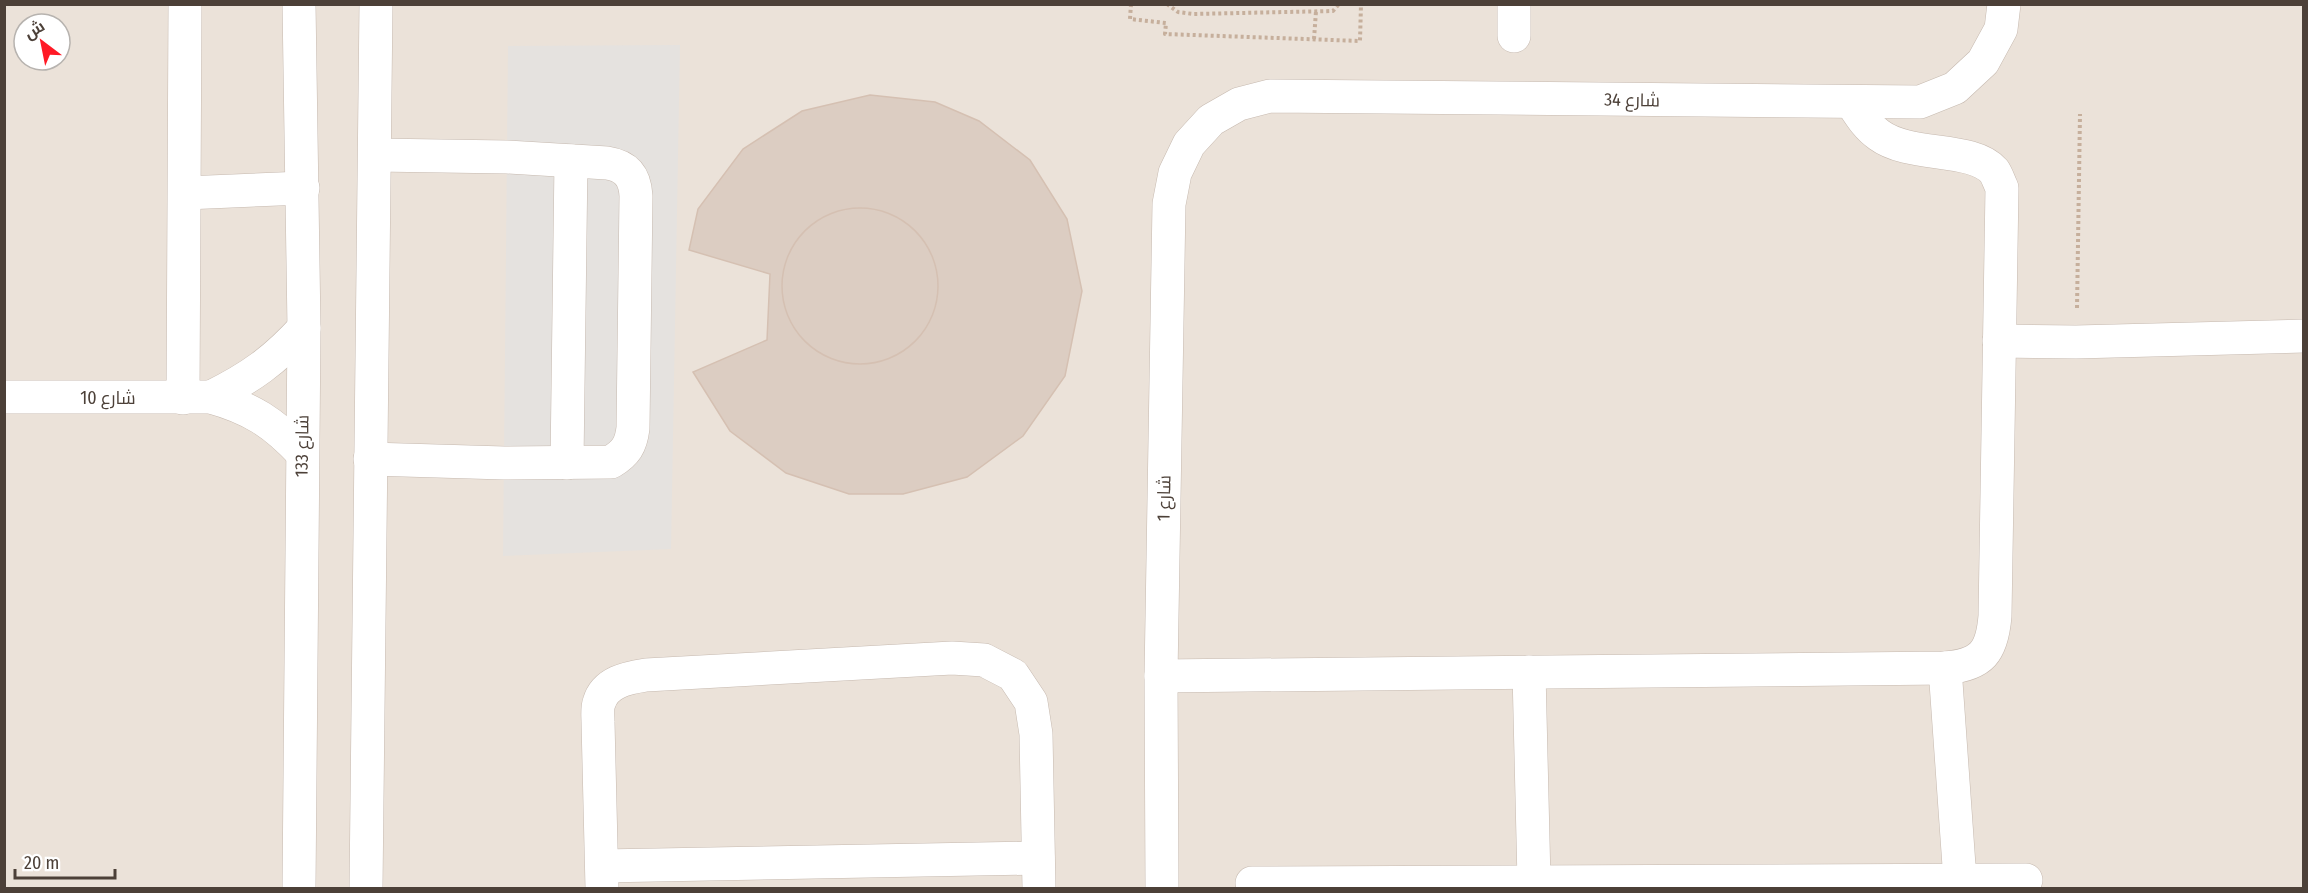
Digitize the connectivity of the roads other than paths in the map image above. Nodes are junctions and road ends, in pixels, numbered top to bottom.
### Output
1 (185, 4) edge
2 (376, 4) edge
3 (2004, 4) edge
4 (298, 6) edge
5 (1852, 103) junction
6 (1211, 120) joint
7 (376, 155) junction
8 (571, 160) junction
9 (303, 188) junction
10 (185, 193) junction
11 (304, 328) junction
12 (2304, 336) edge
13 (2000, 341) junction
14 (4, 397) edge
15 (197, 397) junction
16 (302, 453) junction
17 (370, 459) junction
18 (567, 463) junction
19 (1945, 668) junction
20 (1529, 672) junction
21 (1161, 676) junction
22 (1039, 873) edge
23 (602, 877) edge
24 (1960, 880) junction
25 (2026, 880) dead end
26 (1534, 881) junction
27 (1252, 883) dead end
28 (1812, 884) edge
29 (1441, 885) edge
30 (299, 888) edge
31 (366, 888) edge
32 (1162, 888) edge

1 - 10 street
2 - 7 street
3 - 5 street, شارع 34
4 - 9 street, شارع 133
5 - 6 street, شارع 34
5 - 13 street
6 - 21 street, شارع 1
7 - 8 street
7 - 17 street
8 - 18 street
8 - 18 street
9 - 10 street
9 - 11 street, شارع 133
10 - 15 street
11 - 15 street
11 - 16 street, شارع 133
12 - 13 street
13 - 19 street
14 - 15 street, شارع 10
15 - 16 street
16 - 30 street, شارع 133
17 - 18 street
17 - 31 street
19 - 20 street
19 - 24 street
20 - 21 street
20 - 26 street
21 - 32 street, شارع 1
22 - 23 street
22 - 23 street
24 - 25 street
24 - 28 street
26 - 28 street
26 - 29 street
27 - 29 street

